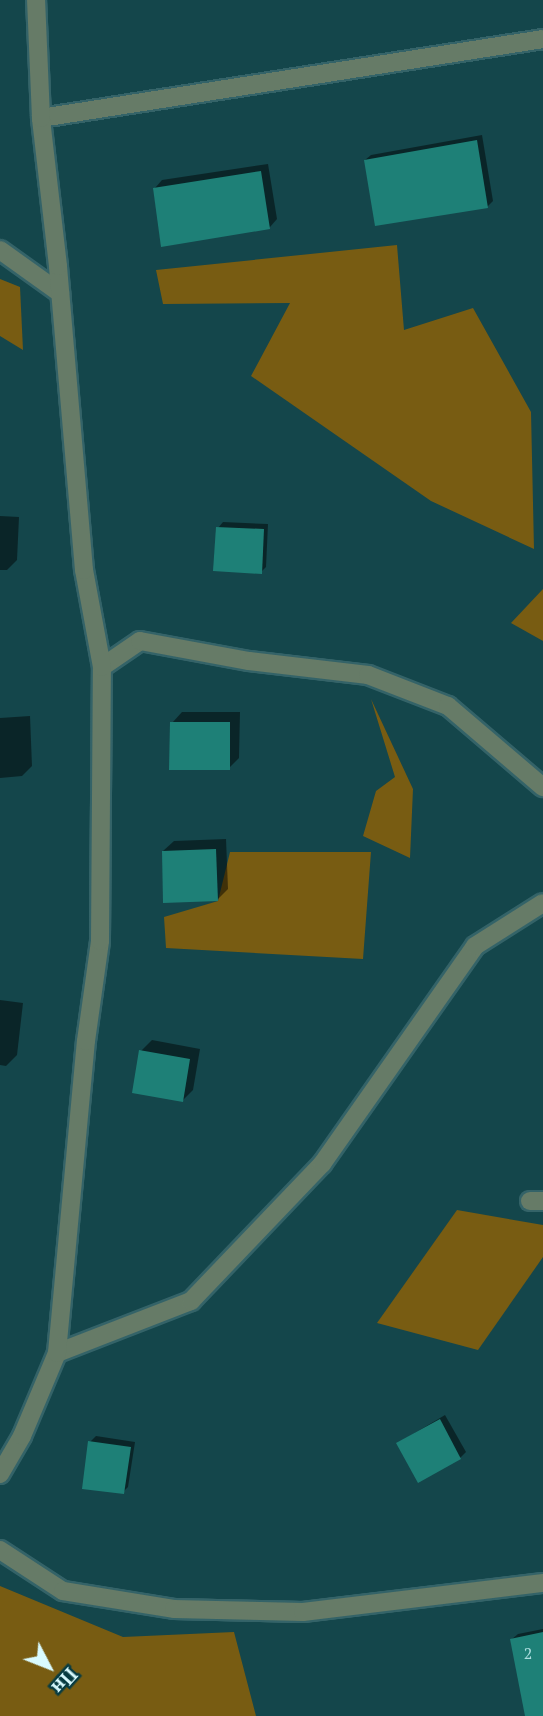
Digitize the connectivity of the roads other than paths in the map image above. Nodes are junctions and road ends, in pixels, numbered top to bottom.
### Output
1 (36, 0) edge
2 (543, 40) edge
3 (41, 118) junction
4 (0, 250) edge
5 (60, 293) junction
6 (102, 667) junction
7 (543, 786) edge
8 (543, 903) edge
9 (57, 1353) junction
10 (0, 1474) edge
11 (0, 1550) edge
12 (543, 1583) edge

1 - 3 street
2 - 3 street
3 - 5 street
4 - 5 street
5 - 6 street
6 - 7 street
6 - 9 street
8 - 9 street
9 - 10 street
11 - 12 street

